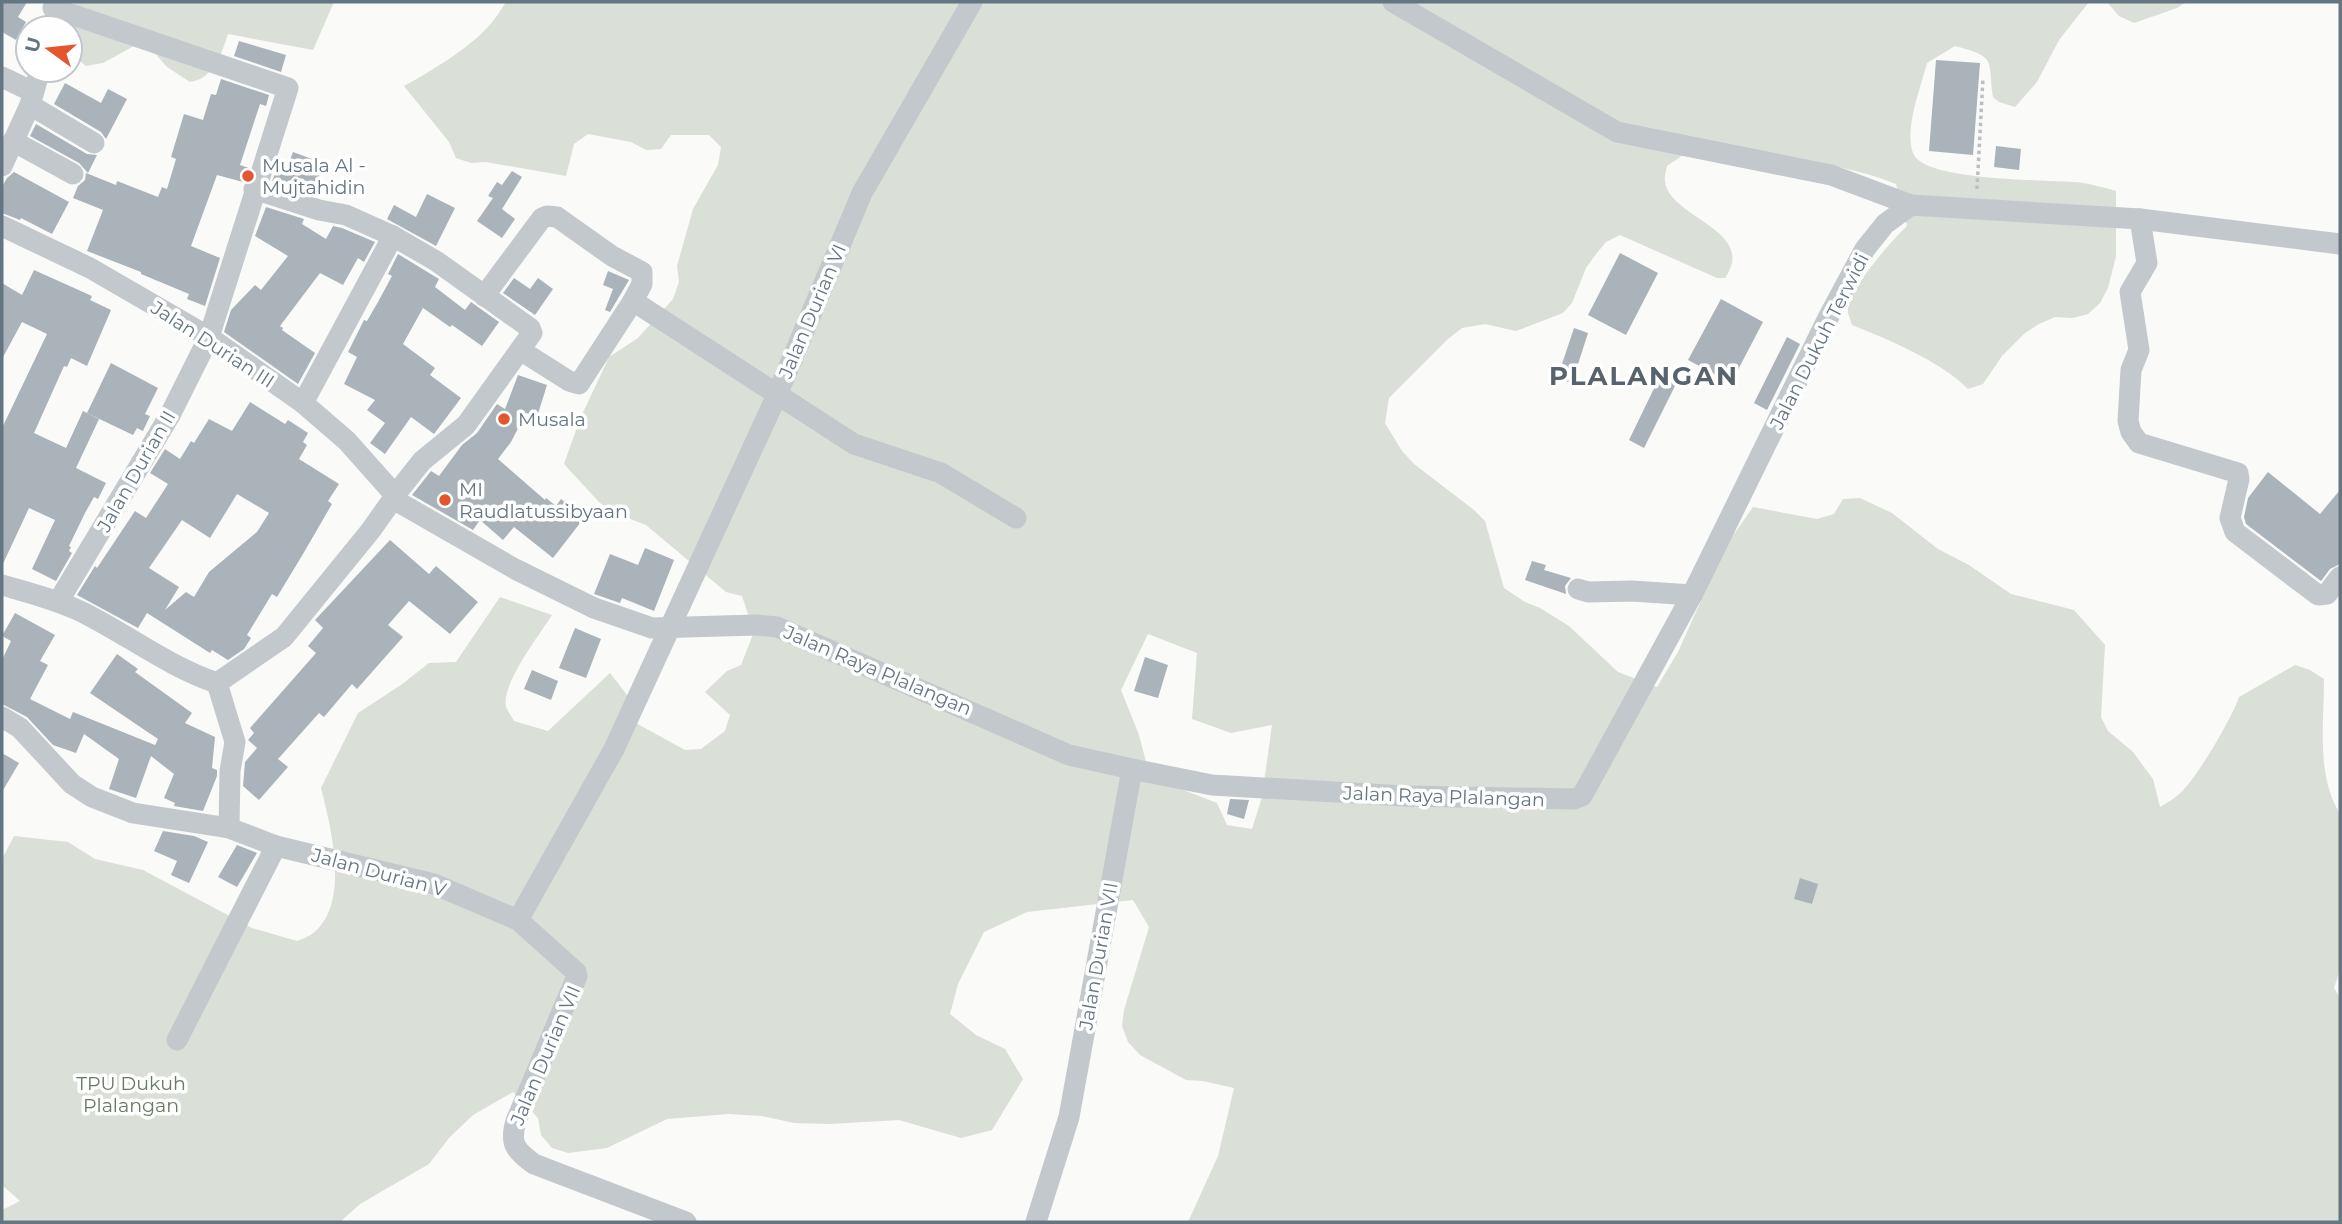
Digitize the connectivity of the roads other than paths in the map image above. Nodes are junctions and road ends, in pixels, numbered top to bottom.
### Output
1 (971, 2) edge
2 (1393, 2) edge
3 (53, 13) edge
4 (2, 77) edge
5 (36, 84) edge
6 (32, 98) junction
7 (13, 141) junction
8 (94, 143) dead end
9 (2, 166) edge
10 (74, 174) dead end
11 (254, 189) junction
12 (1911, 205) junction
13 (2140, 219) junction
14 (2, 226) edge
15 (400, 240) junction
16 (2340, 244) edge
17 (484, 296) junction
18 (634, 301) junction
19 (209, 337) junction
20 (520, 350) junction
21 (777, 395) junction
22 (303, 403) junction
23 (394, 497) junction
24 (1016, 518) dead end
25 (2340, 578) edge
26 (2, 585) edge
27 (1578, 589) dead end
28 (1692, 595) junction
29 (58, 602) junction
30 (669, 628) junction
31 (217, 683) junction
32 (2, 717) edge
33 (1132, 769) junction
34 (1582, 796) joint
35 (229, 828) junction
36 (276, 846) junction
37 (518, 920) junction
38 (177, 1040) dead end
39 (686, 1222) edge
40 (1036, 1222) edge

1 - 21 street, Jalan Durian VI
2 - 12 street
3 - 11 street, Jalan Durian II
4 - 6 street
5 - 6 street
6 - 7 street
6 - 8 street
7 - 9 street
7 - 10 street
11 - 15 street
11 - 19 street, Jalan Durian II
12 - 13 street
12 - 28 street, Jalan Dukuh Terwidi
13 - 16 street
13 - 25 street
14 - 19 street, Jalan Durian III
15 - 17 street
15 - 22 street
17 - 18 street
17 - 20 street
18 - 20 street
18 - 21 street
19 - 22 street, Jalan Durian III
19 - 29 street, Jalan Durian II
20 - 23 street
21 - 24 street
21 - 30 street, Jalan Durian VI
22 - 23 street, Jalan Durian III
23 - 30 street, Jalan Raya Plalangan
23 - 31 street
26 - 29 street
27 - 28 street
28 - 34 street, Jalan Dukuh Terwidi
29 - 31 street
30 - 33 street, Jalan Raya Plalangan
30 - 37 street
31 - 35 street
32 - 35 street, Jalan Durian V
33 - 34 street, Jalan Raya Plalangan
33 - 40 street, Jalan Durian VII
35 - 36 street, Jalan Durian V
36 - 37 street, Jalan Durian V
36 - 38 street
37 - 39 street, Jalan Durian VII

